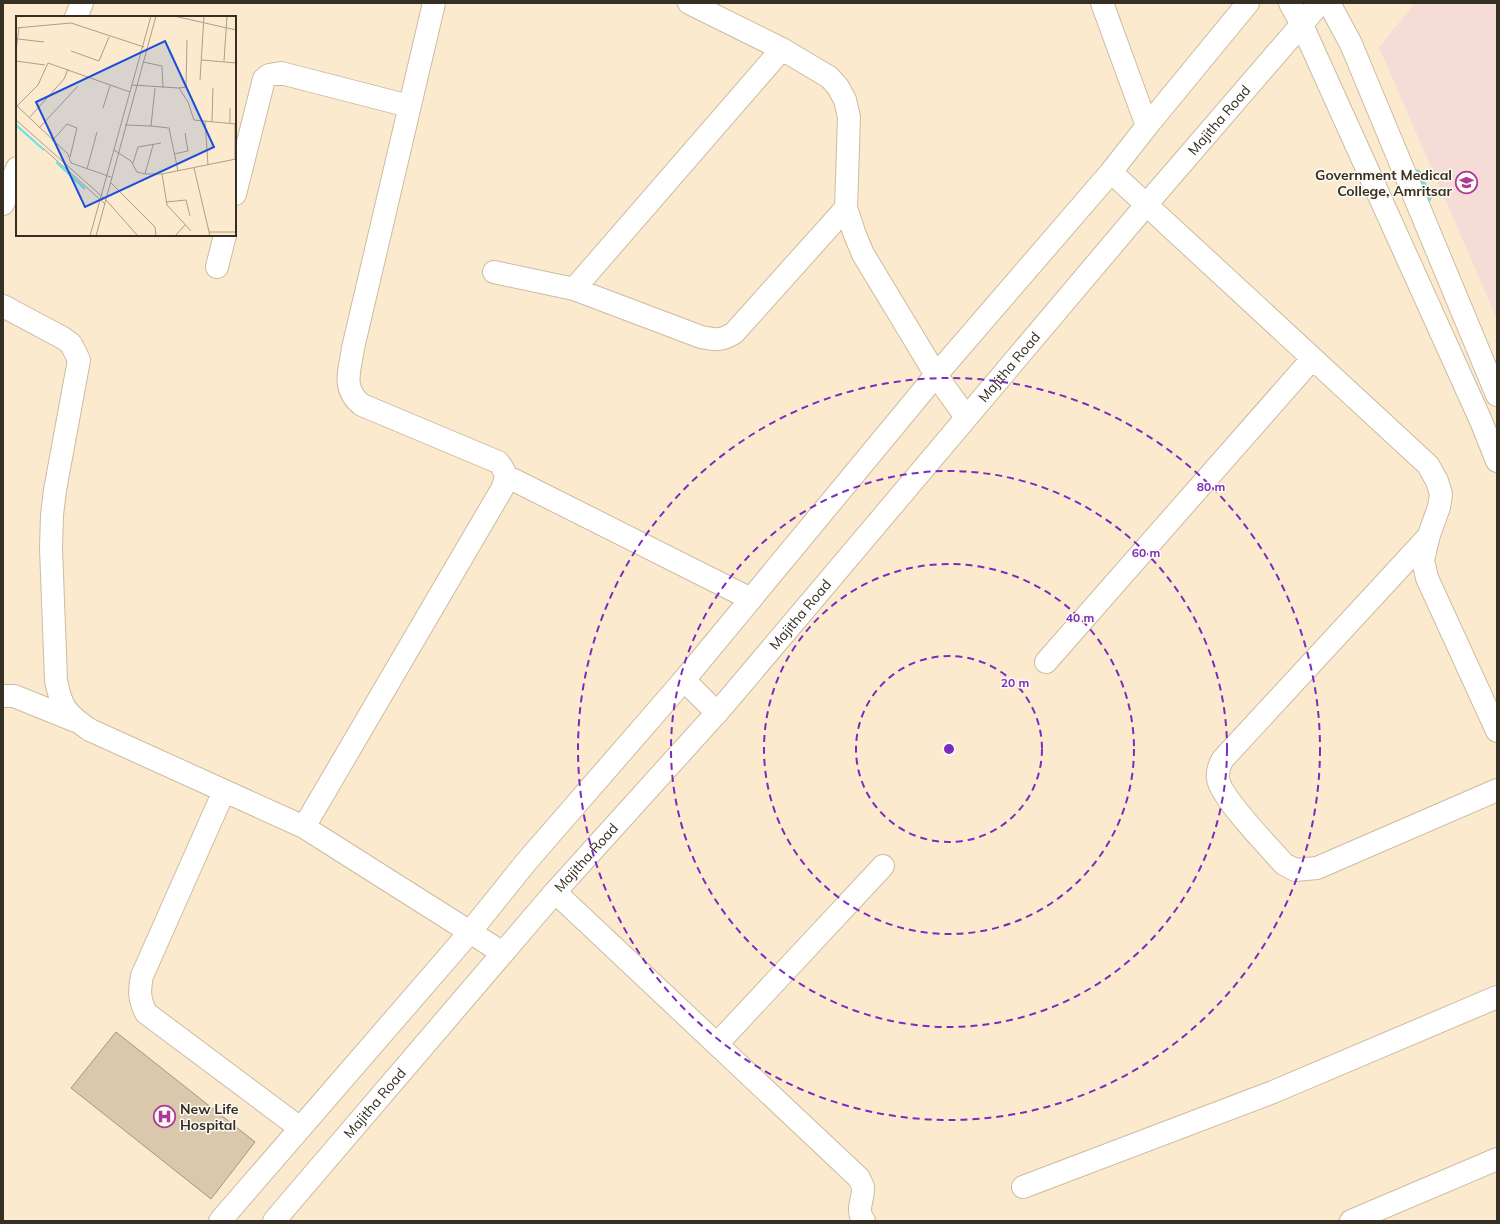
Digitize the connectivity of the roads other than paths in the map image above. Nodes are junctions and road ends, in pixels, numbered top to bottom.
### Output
1 (82, 3) edge
2 (434, 3) edge
3 (689, 3) edge
4 (1102, 3) edge
5 (1248, 3) edge
6 (1290, 3) edge
7 (1320, 3) edge
8 (1330, 3) edge
9 (76, 16) edge
10 (1302, 25) junction
11 (782, 49) junction
12 (409, 106) junction
13 (1147, 126) junction
14 (16, 171) edge
15 (1111, 172) junction
16 (236, 190) edge
17 (3, 204) edge
18 (1146, 206) junction
19 (846, 208) junction
20 (225, 236) edge
21 (217, 267) dead end
22 (494, 272) dead end
23 (574, 289) junction
24 (3, 306) edge
25 (1312, 359) junction
26 (936, 375) junction
27 (1497, 395) edge
28 (966, 417) junction
29 (1497, 461) edge
30 (506, 476) junction
31 (1429, 535) junction
32 (751, 599) junction
33 (1046, 662) dead end
34 (684, 680) junction
35 (3, 696) edge
36 (717, 713) junction
37 (76, 721) junction
38 (1497, 731) edge
39 (1497, 790) edge
40 (224, 791) junction
41 (304, 827) junction
42 (883, 866) dead end
43 (555, 892) junction
44 (470, 932) junction
45 (503, 953) junction
46 (1497, 997) edge
47 (717, 1044) junction
48 (300, 1128) junction
49 (1497, 1159) edge
50 (1022, 1187) dead end
51 (220, 1221) edge
52 (274, 1221) edge
53 (864, 1221) edge
54 (1351, 1221) edge

1 - 9 street
2 - 12 street
3 - 11 street
4 - 13 street
5 - 13 street
6 - 10 street
7 - 10 street, Majitha Road
8 - 27 street
10 - 18 street, Majitha Road
10 - 29 street
11 - 19 street
11 - 23 street
12 - 16 street
12 - 30 street
13 - 15 street
14 - 17 street
15 - 18 street
15 - 26 street
18 - 25 street
18 - 28 street, Majitha Road
19 - 23 street
19 - 26 street
20 - 21 street
22 - 23 street
24 - 37 street
25 - 31 street
25 - 33 street
26 - 28 street
26 - 32 street
28 - 36 street, Majitha Road
30 - 32 street
30 - 41 street
31 - 38 street
31 - 39 street
32 - 34 street
34 - 36 street
34 - 44 street
35 - 37 street
36 - 43 street, Majitha Road
37 - 40 street
40 - 41 street
40 - 48 street
41 - 44 street
42 - 47 street
43 - 45 street, Majitha Road
43 - 47 street
44 - 45 street
44 - 48 street
45 - 52 street, Majitha Road
46 - 50 street
47 - 53 street
48 - 51 street
49 - 54 street

